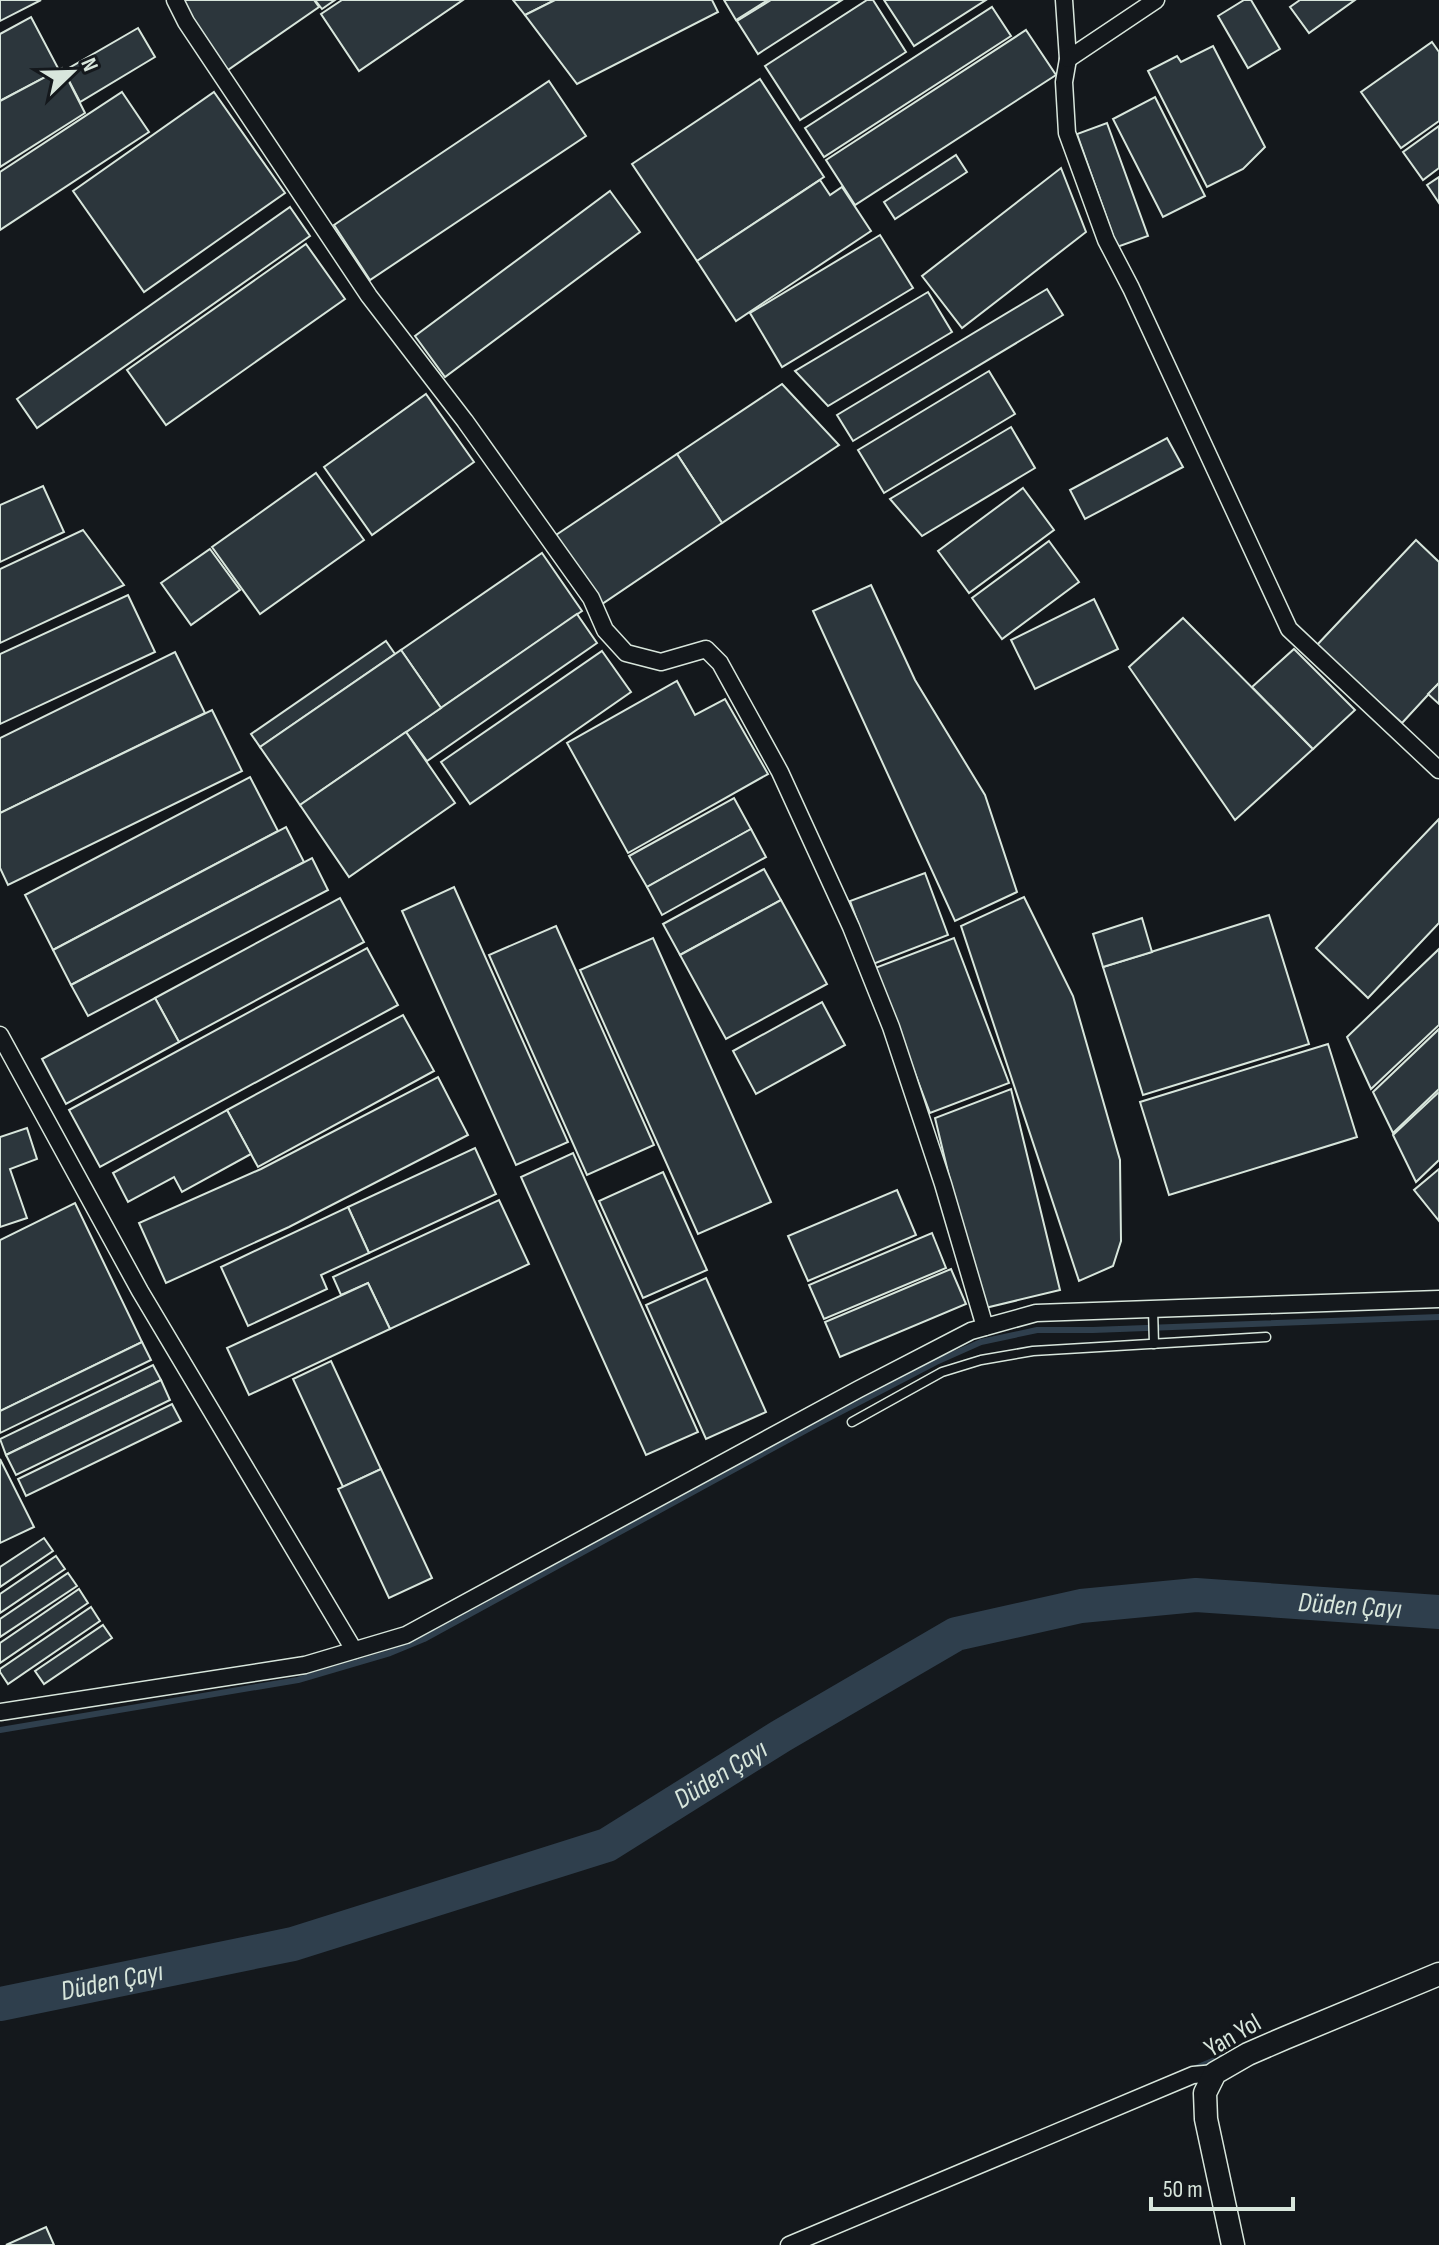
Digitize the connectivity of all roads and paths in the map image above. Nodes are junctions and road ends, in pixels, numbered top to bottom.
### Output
1 (175, 0) edge
2 (1064, 0) edge
3 (1156, 0) edge
4 (1068, 59) junction
5 (1439, 770) edge
6 (0, 1035) edge
7 (1439, 1299) edge
8 (1153, 1310) junction
9 (985, 1327) junction
10 (1266, 1337) dead end
11 (1154, 1344) junction
12 (852, 1422) dead end
13 (354, 1650) junction
14 (0, 1712) edge
15 (1439, 1974) edge
16 (1215, 2073) junction
17 (789, 2245) edge
18 (1233, 2245) edge

1 - 9 street
2 - 4 street
3 - 4 street
4 - 5 street
6 - 13 street
7 - 8 street
8 - 9 street
8 - 11 lane
9 - 13 street
10 - 11 lane
11 - 12 lane
13 - 14 street
15 - 16 street, Yan Yol
16 - 17 street
16 - 18 street, Yan Yol

